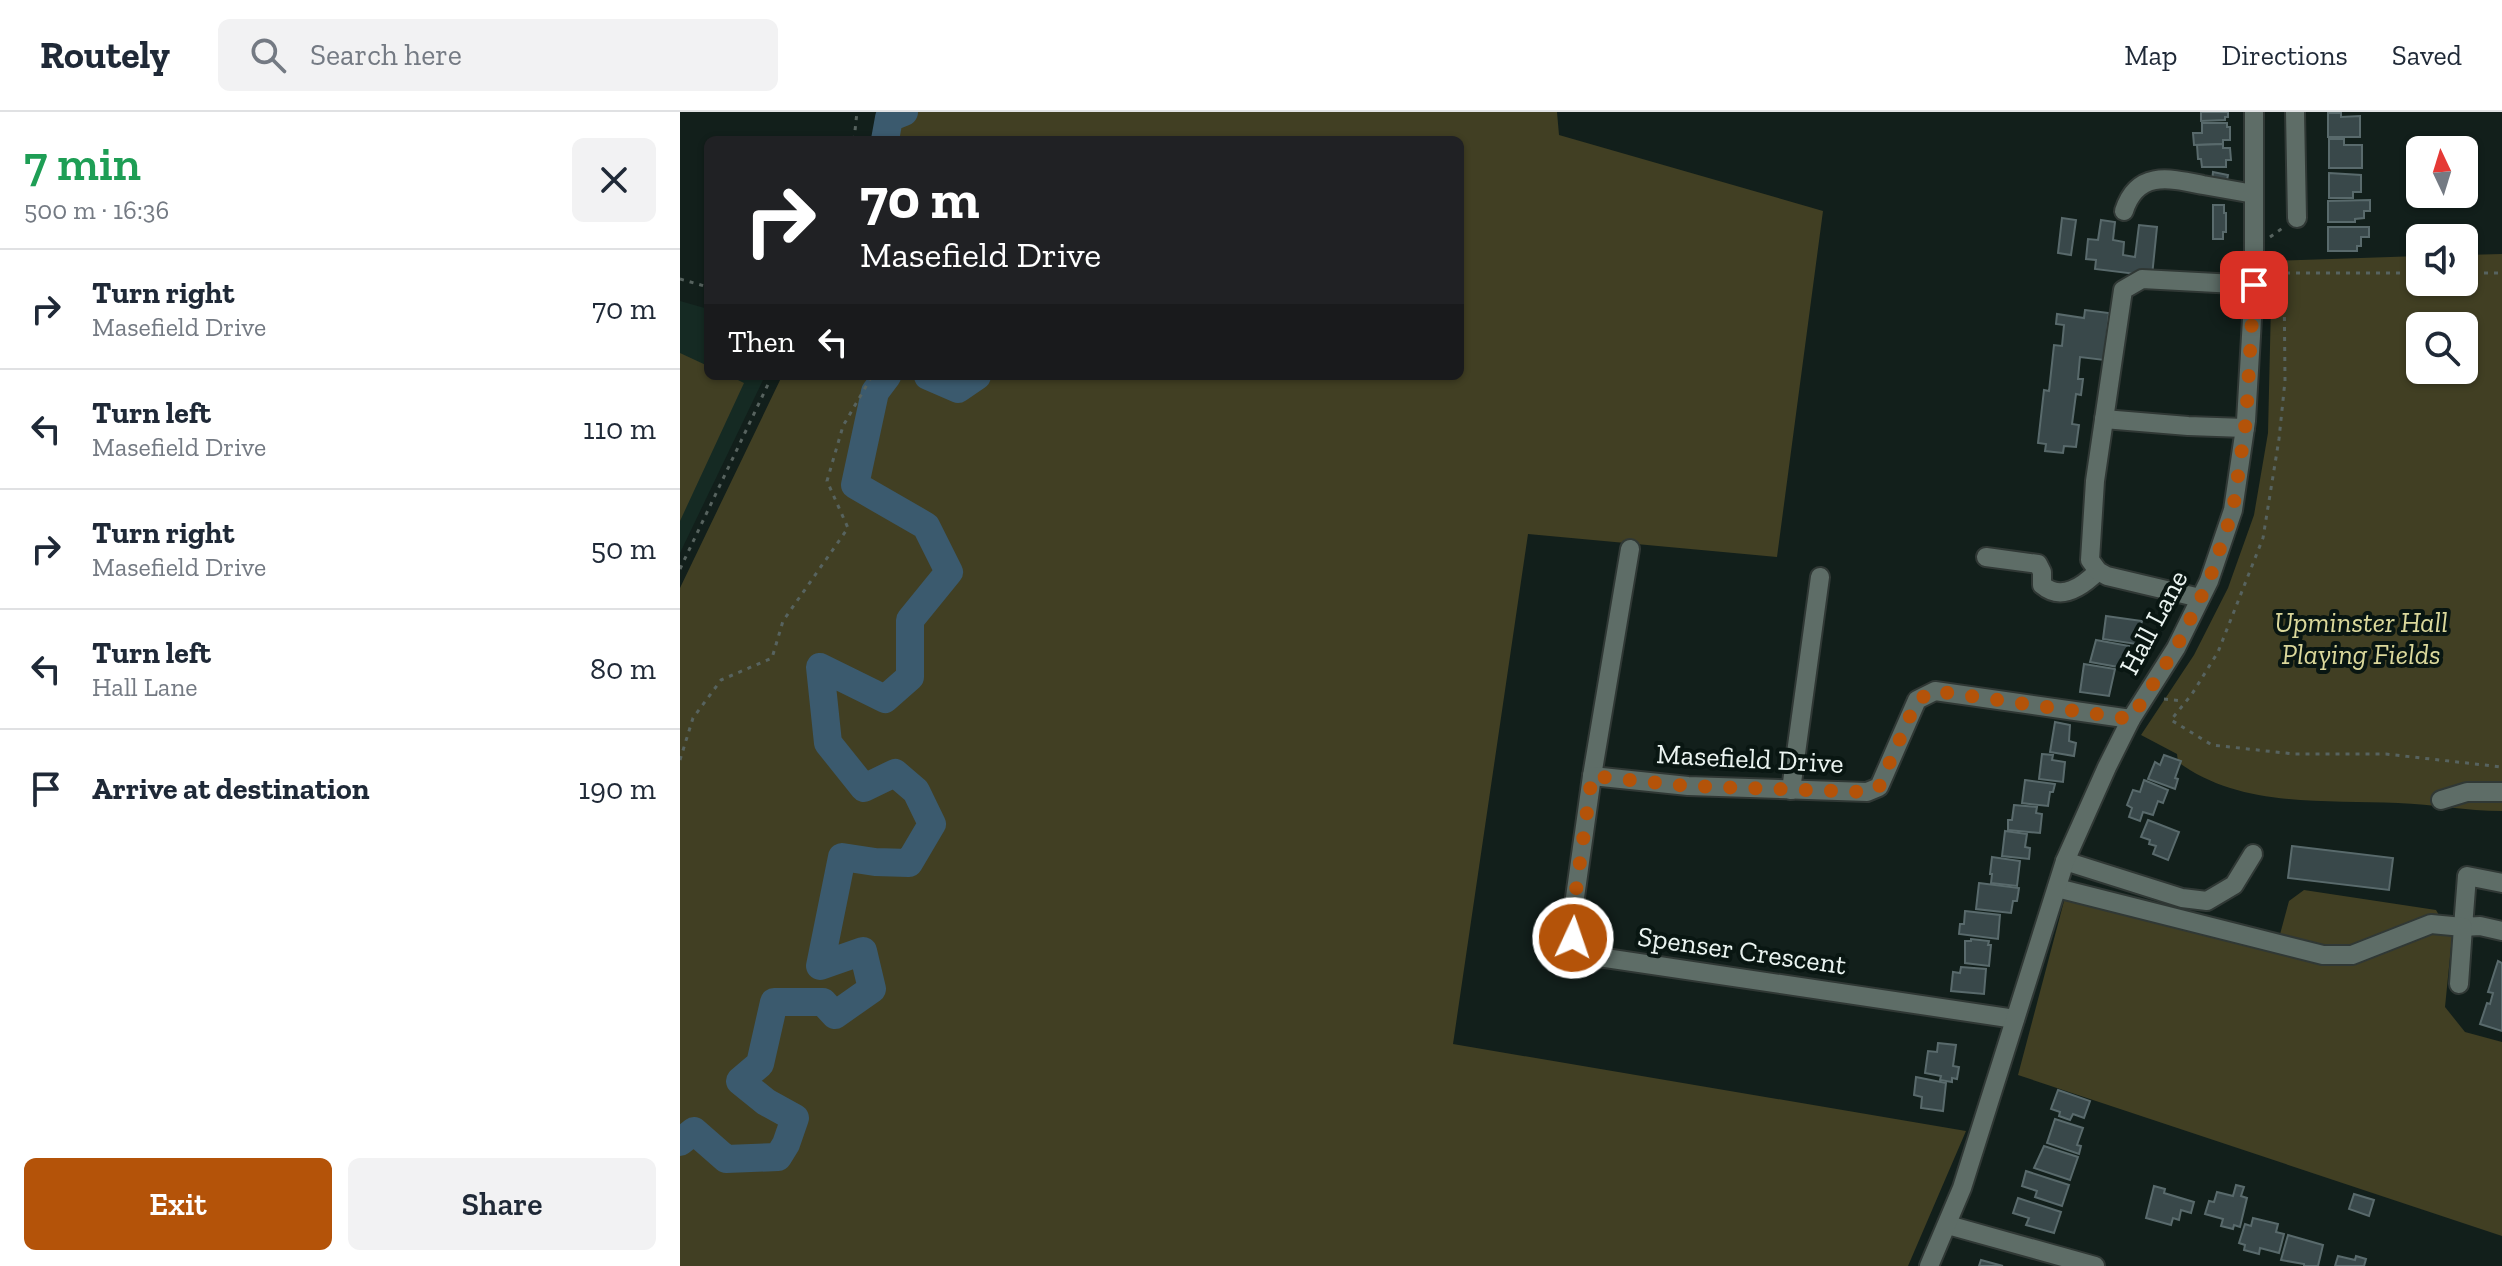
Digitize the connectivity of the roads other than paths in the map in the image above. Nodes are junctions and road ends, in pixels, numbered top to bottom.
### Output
1 (2254, 112) edge
2 (2295, 112) edge
3 (2254, 194) junction
4 (2124, 211) dead end
5 (2297, 218) road end
6 (2254, 285) junction
7 (2104, 419) junction
8 (2245, 428) junction
9 (1630, 549) dead end
10 (1986, 557) dead end
11 (2098, 571) junction
12 (1820, 577) dead end
13 (2200, 598) junction
14 (2131, 719) junction
15 (1592, 776) junction
16 (1791, 790) junction
17 (2502, 792) edge
18 (2441, 800) dead end
19 (2253, 854) dead end
20 (2065, 861) junction
21 (2502, 883) edge
22 (2057, 888) junction
23 (2463, 927) junction
24 (2502, 931) edge
25 (2459, 984) dead end
26 (2015, 1019) junction
27 (1948, 1225) junction
28 (1929, 1266) edge
29 (2095, 1266) edge

1 - 3 street, Hall Lane
2 - 5 street
3 - 4 street
3 - 6 street, Hall Lane
6 - 7 street
6 - 8 street, Hall Lane
7 - 8 street
7 - 11 street
8 - 13 street, Hall Lane
9 - 15 street, Spenser Crescent
10 - 11 street
11 - 13 street
12 - 16 street
13 - 14 street, Hall Lane
14 - 16 street, Masefield Drive
14 - 20 street, Hall Lane
15 - 16 street, Masefield Drive
15 - 26 street, Spenser Crescent
17 - 18 street
19 - 20 street
20 - 22 street, Hall Lane
21 - 23 street
22 - 23 street
22 - 26 street, Hall Lane
23 - 24 street
23 - 25 street
26 - 27 street, Hall Lane
27 - 28 street, Hall Lane
27 - 29 street

